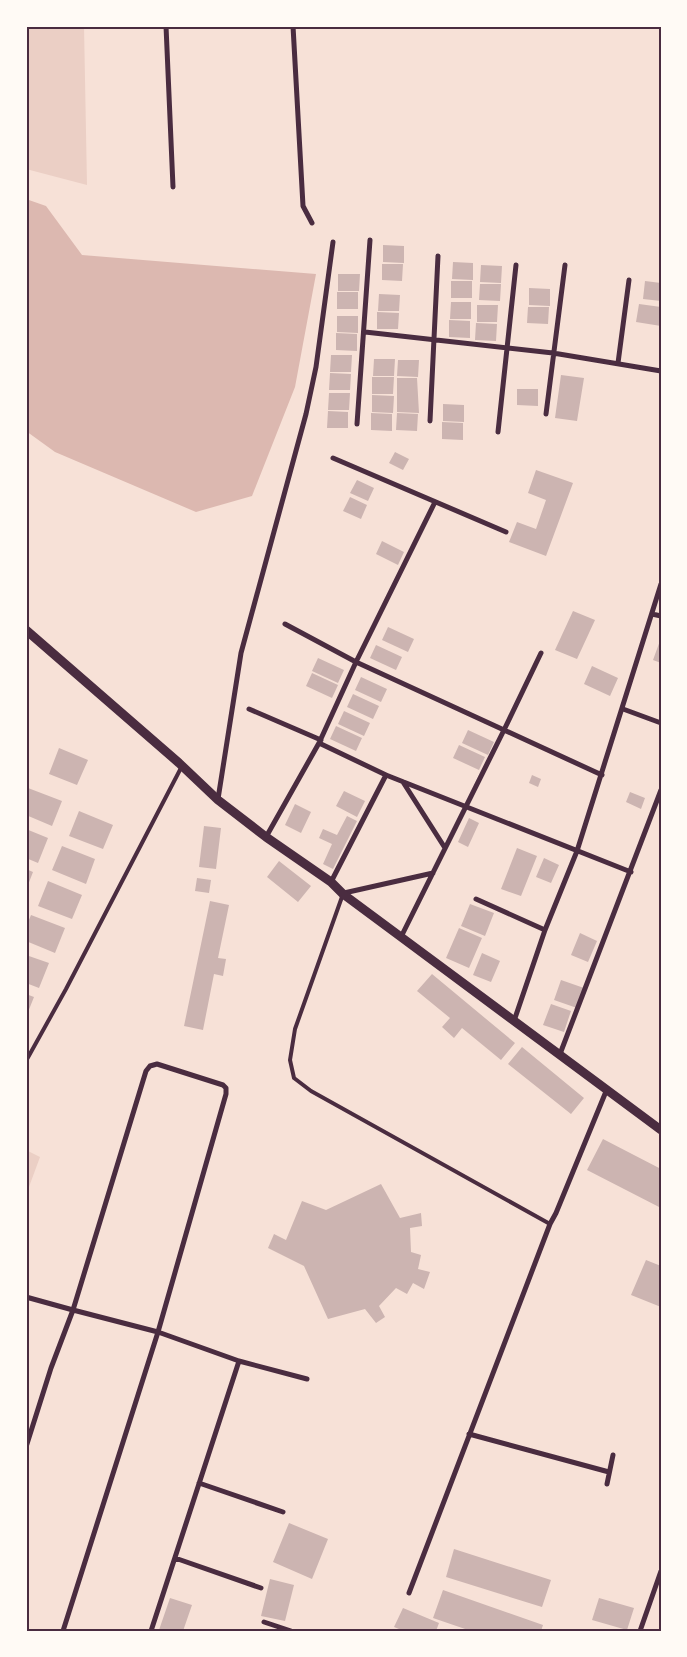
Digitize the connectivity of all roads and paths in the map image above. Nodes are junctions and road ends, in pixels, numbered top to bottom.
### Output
1 (166, 26) edge
2 (293, 26) edge
3 (173, 187) dead end
4 (312, 223) dead end
5 (370, 240) dead end
6 (333, 242) dead end
7 (438, 256) dead end
8 (516, 265) dead end
9 (565, 265) dead end
10 (629, 280) dead end
11 (364, 332) junction
12 (434, 339) junction
13 (507, 348) junction
14 (553, 353) junction
15 (618, 363) junction
16 (661, 371) edge
17 (546, 414) dead end
18 (430, 421) dead end
19 (357, 424) dead end
20 (498, 432) dead end
21 (333, 458) dead end
22 (435, 502) junction
23 (506, 532) dead end
24 (661, 584) edge
25 (652, 614) junction
26 (661, 616) edge
27 (285, 624) dead end
28 (26, 630) edge
29 (540, 653) dead end
30 (356, 662) junction
31 (249, 709) dead end
32 (623, 709) junction
33 (661, 723) edge
34 (504, 730) junction
35 (320, 741) junction
36 (182, 766) junction
37 (386, 775) junction
38 (602, 775) junction
39 (403, 782) junction
40 (661, 790) edge
41 (218, 800) junction
42 (465, 807) junction
43 (266, 837) junction
44 (445, 848) junction
45 (577, 851) junction
46 (631, 872) junction
47 (433, 873) junction
48 (331, 882) junction
49 (343, 894) junction
50 (476, 899) dead end
51 (545, 930) junction
52 (401, 938) junction
53 (514, 1022) junction
54 (560, 1054) junction
55 (26, 1061) edge
56 (607, 1089) junction
57 (661, 1130) edge
58 (550, 1224) junction
59 (26, 1297) edge
60 (73, 1310) junction
61 (158, 1332) junction
62 (239, 1361) junction
63 (307, 1378) dead end
64 (469, 1434) junction
65 (26, 1447) edge
66 (613, 1455) dead end
67 (610, 1472) junction
68 (199, 1483) junction
69 (607, 1484) dead end
70 (283, 1512) dead end
71 (174, 1558) junction
72 (661, 1570) edge
73 (261, 1588) dead end
74 (408, 1593) dead end
75 (264, 1622) dead end
76 (63, 1631) edge
77 (150, 1631) edge
78 (291, 1631) edge
79 (640, 1631) edge

1 - 3 street
2 - 4 street
5 - 11 street
6 - 41 street
7 - 12 street
8 - 13 street
9 - 14 street
10 - 15 street
11 - 12 street
11 - 19 street
12 - 13 street
12 - 18 street
13 - 14 street
13 - 20 street
14 - 15 street
14 - 17 street
15 - 16 street
21 - 22 street
22 - 23 street
22 - 30 street
24 - 25 street
25 - 26 street
25 - 32 street
27 - 30 street
28 - 36 street
29 - 34 street
30 - 34 street
30 - 35 street
31 - 35 street
32 - 33 street
32 - 38 street
34 - 38 street
34 - 42 street
35 - 37 street
35 - 43 street
36 - 41 street
36 - 55 lane
37 - 39 street
37 - 48 street
38 - 45 street
39 - 42 street
39 - 44 street
40 - 46 street
41 - 43 street
42 - 44 street
42 - 45 street
43 - 48 street
44 - 47 street
45 - 46 street
45 - 51 street
46 - 54 street
47 - 49 street
47 - 52 street
48 - 49 street
49 - 52 street
49 - 58 lane
50 - 51 street
51 - 53 street
52 - 53 street
53 - 54 street
54 - 56 street
56 - 57 street
56 - 58 street
58 - 64 street
59 - 60 street
60 - 61 street
60 - 61 street
60 - 65 street
61 - 62 street
61 - 76 street
62 - 63 street
62 - 68 street
64 - 67 street
64 - 74 street
66 - 67 street
67 - 69 street
68 - 70 street
68 - 71 street
71 - 73 street
71 - 77 street
72 - 79 street
75 - 78 street

